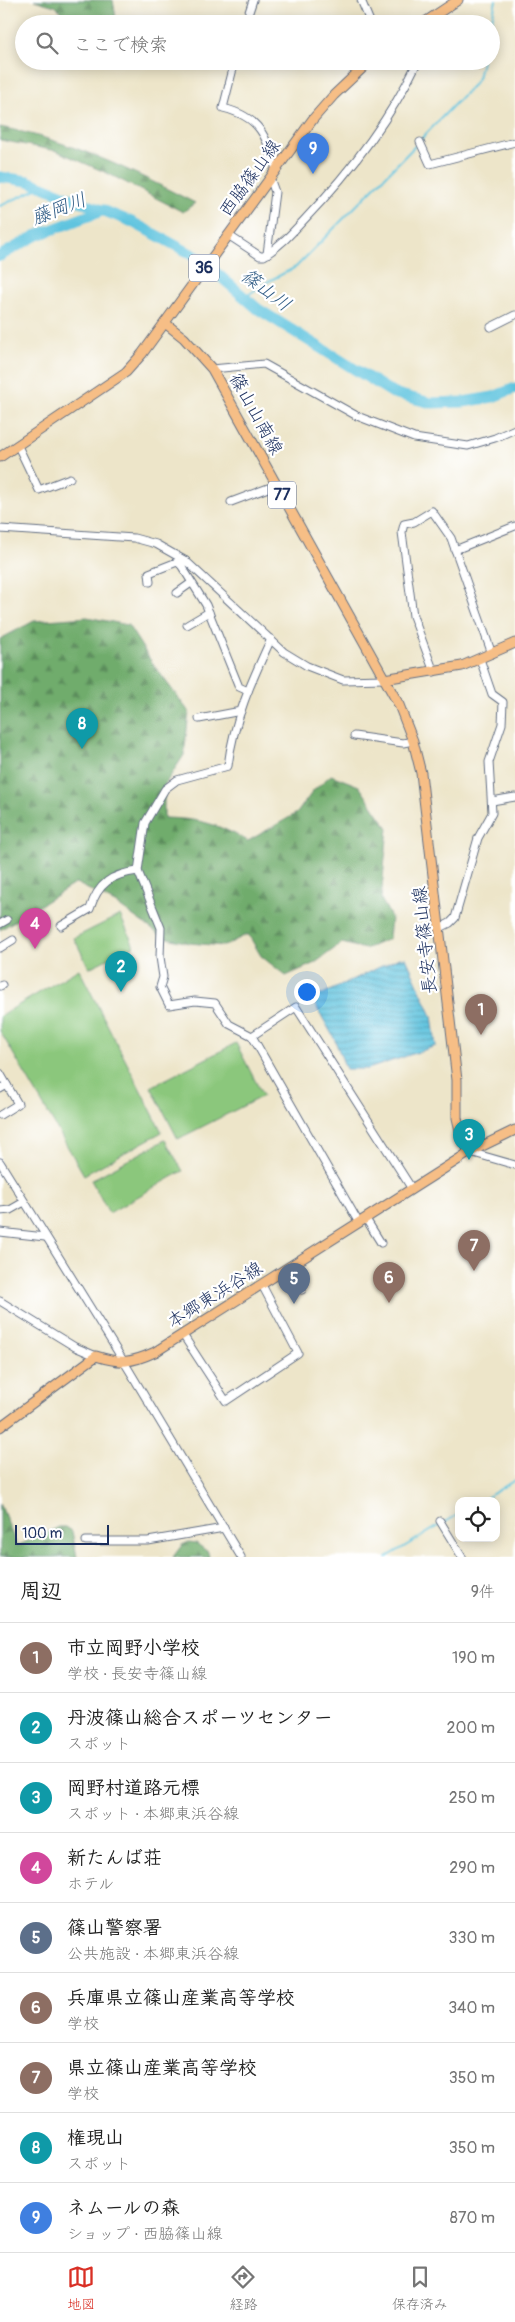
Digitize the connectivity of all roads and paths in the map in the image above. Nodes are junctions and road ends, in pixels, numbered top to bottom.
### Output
1 (253, 0) edge
2 (361, 0) edge
3 (454, 1) edge
4 (248, 15) edge
5 (367, 15) edge
6 (435, 15) edge
7 (233, 70) edge
8 (361, 70) edge
9 (413, 70) edge
10 (420, 142) dead end
11 (515, 142) edge
12 (273, 174) junction
13 (227, 236) junction
14 (267, 254) junction
15 (515, 315) edge
16 (165, 323) junction
17 (491, 327) dead end
18 (212, 369) junction
19 (515, 429) edge
20 (18, 446) junction
21 (0, 457) edge
22 (70, 478) dead end
23 (276, 485) junction
24 (231, 502) dead end
25 (515, 526) edge
26 (0, 529) edge
27 (455, 550) junction
28 (184, 563) junction
29 (150, 582) dead end
30 (191, 583) junction
31 (177, 592) dead end
32 (209, 612) junction
33 (187, 625) dead end
34 (271, 639) junction
35 (515, 643) edge
36 (492, 654) junction
37 (480, 659) junction
38 (434, 672) junction
39 (384, 679) junction
40 (248, 691) junction
41 (241, 711) junction
42 (199, 718) dead end
43 (354, 736) dead end
44 (414, 741) junction
45 (515, 797) edge
46 (492, 801) junction
47 (138, 871) junction
48 (61, 926) dead end
49 (440, 928) junction
50 (13, 940) dead end
51 (0, 948) edge
52 (252, 1036) junction
53 (0, 1073) edge
54 (7, 1085) junction
55 (0, 1089) edge
56 (0, 1115) edge
57 (515, 1130) edge
58 (470, 1152) junction
59 (0, 1162) edge
60 (515, 1165) edge
61 (412, 1189) junction
62 (24, 1202) junction
63 (0, 1210) edge
64 (362, 1221) junction
65 (0, 1232) edge
66 (45, 1237) junction
67 (381, 1243) dead end
68 (288, 1268) junction
69 (262, 1284) junction
70 (302, 1290) dead end
71 (0, 1301) edge
72 (183, 1335) junction
73 (96, 1356) junction
74 (124, 1363) junction
75 (0, 1427) edge
76 (440, 1521) dead end
77 (224, 1528) junction
78 (86, 1541) dead end
79 (241, 1557) edge
80 (462, 1557) edge

1 - 4 street
2 - 5 street
3 - 6 main road
7 - 12 street
8 - 12 main road, 西脇篠山線 / 36
9 - 14 street
10 - 11 street
12 - 13 main road, 西脇篠山線 / 36
12 - 14 street
13 - 14 street
13 - 16 main road, 西脇篠山線 / 36
15 - 17 street
16 - 18 main road, 篠山山南線 / 77
16 - 20 main road
18 - 19 street
18 - 23 main road, 篠山山南線 / 77
20 - 21 main road
20 - 22 street
23 - 24 street
23 - 39 main road, 篠山山南線 / 77
25 - 27 street
26 - 28 street
27 - 36 street
27 - 38 street
28 - 29 street
28 - 30 street
28 - 34 street
30 - 31 street
30 - 32 street
32 - 33 street
32 - 40 street
34 - 39 street
34 - 40 street
35 - 36 main road
36 - 37 main road
37 - 38 main road
37 - 46 street
38 - 39 main road
39 - 44 main road, 長安寺篠山線
40 - 41 street
41 - 42 street
41 - 47 street
43 - 44 street
44 - 49 main road, 長安寺篠山線
45 - 46 street
46 - 49 street
47 - 48 street
47 - 52 street
49 - 58 main road, 長安寺篠山線
50 - 51 street
52 - 61 street
52 - 64 street
53 - 54 street
54 - 55 street
54 - 56 street
57 - 58 main road
58 - 60 street
58 - 61 main road, 本郷東浜谷線
59 - 62 street
61 - 64 main road, 本郷東浜谷線
62 - 63 street
62 - 66 street
64 - 67 street
64 - 68 main road, 本郷東浜谷線
65 - 66 street
66 - 74 street
68 - 69 main road, 本郷東浜谷線
68 - 70 street
69 - 72 main road, 本郷東浜谷線
69 - 72 street
71 - 73 street
72 - 74 main road, 本郷東浜谷線
73 - 74 main road
73 - 75 main road
74 - 77 street
76 - 80 street
77 - 78 street
77 - 79 street

